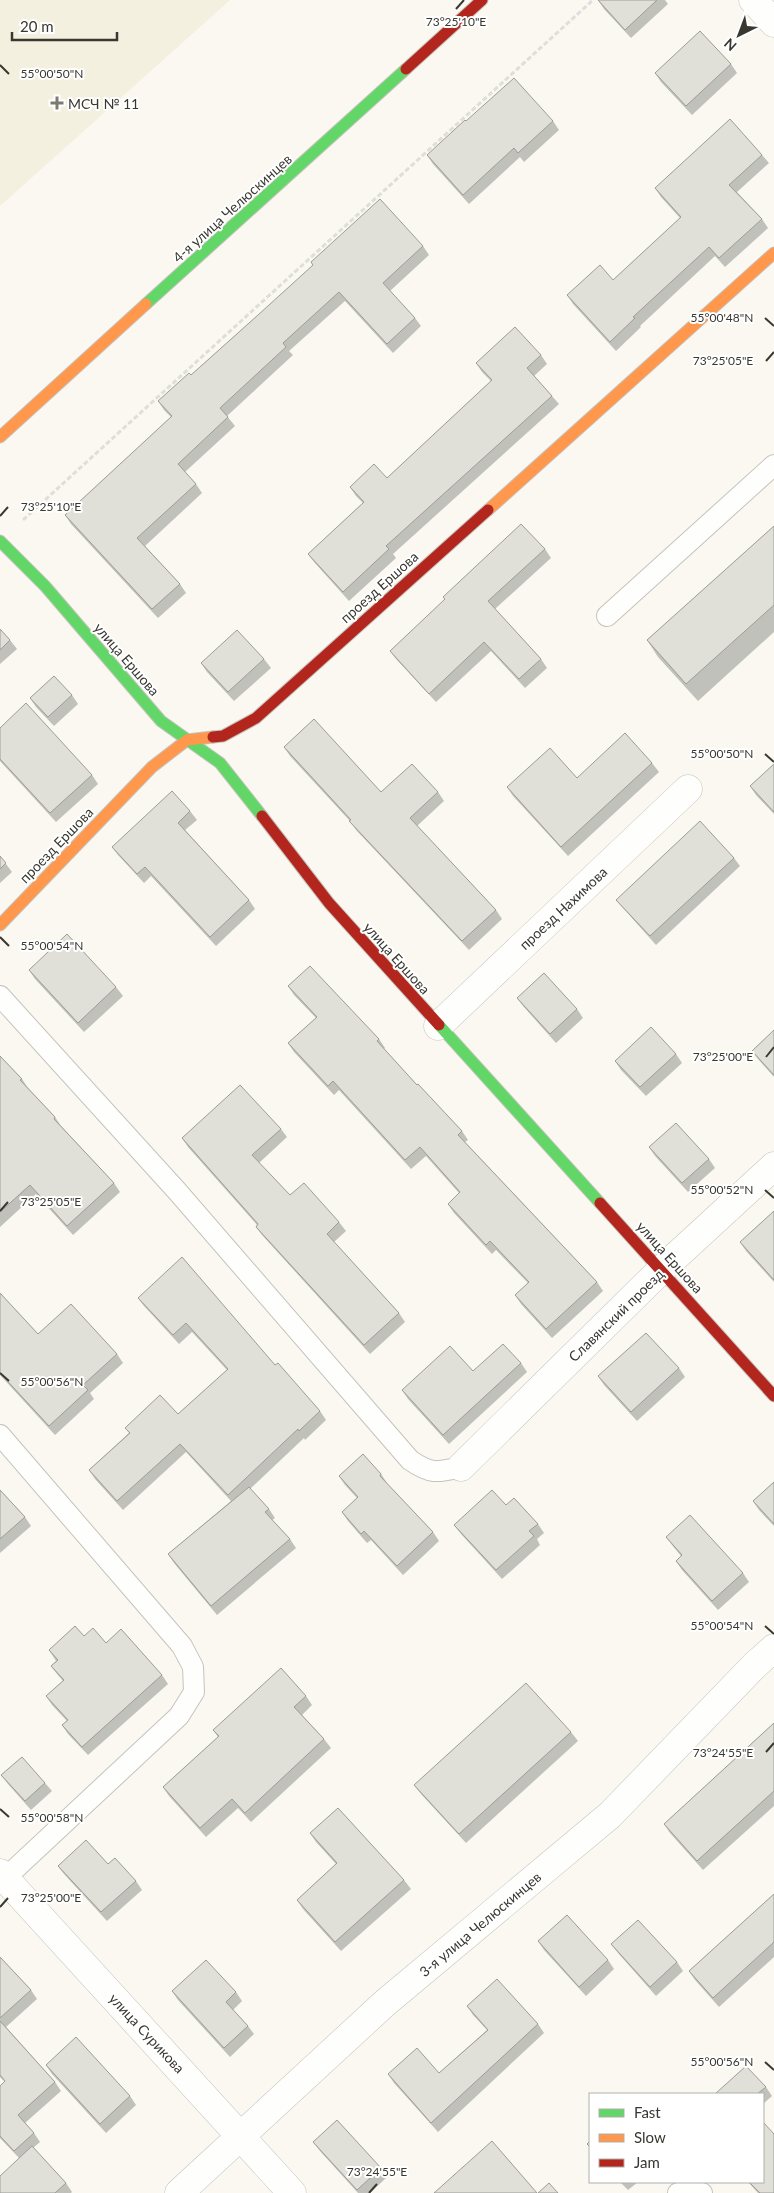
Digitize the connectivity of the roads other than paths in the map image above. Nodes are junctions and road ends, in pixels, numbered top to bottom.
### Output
1 (482, 0) edge
2 (753, 0) edge
3 (774, 23) edge
4 (774, 252) edge
5 (0, 437) edge
6 (774, 465) edge
7 (0, 541) edge
8 (607, 616) dead end
9 (188, 740) junction
10 (688, 789) dead end
11 (0, 925) edge
12 (0, 996) edge
13 (438, 1026) junction
14 (774, 1166) edge
15 (662, 1269) junction
16 (774, 1396) edge
17 (0, 1435) edge
18 (461, 1467) joint
19 (774, 1648) edge
20 (2, 1878) edge
21 (241, 2135) junction
22 (179, 2193) edge
23 (292, 2193) edge
24 (678, 2193) edge
25 (702, 2193) edge

1 - 5 street, 4-я улица Челюскинцев
2 - 3 street
4 - 9 street, проезд Ершова
6 - 8 lane
7 - 9 street, улица Ершова
9 - 11 street, проезд Ершова
9 - 13 street, улица Ершова
10 - 13 street, проезд Нахимова
12 - 18 lane
13 - 15 street, улица Ершова
14 - 15 street, Славянский проезд
15 - 16 street, улица Ершова
15 - 18 street, Славянский проезд
17 - 20 lane
19 - 21 street, 3-я улица Челюскинцев
20 - 21 street, улица Сурикова
21 - 22 street, 3-я улица Челюскинцев
21 - 23 street, улица Сурикова
24 - 25 lane

